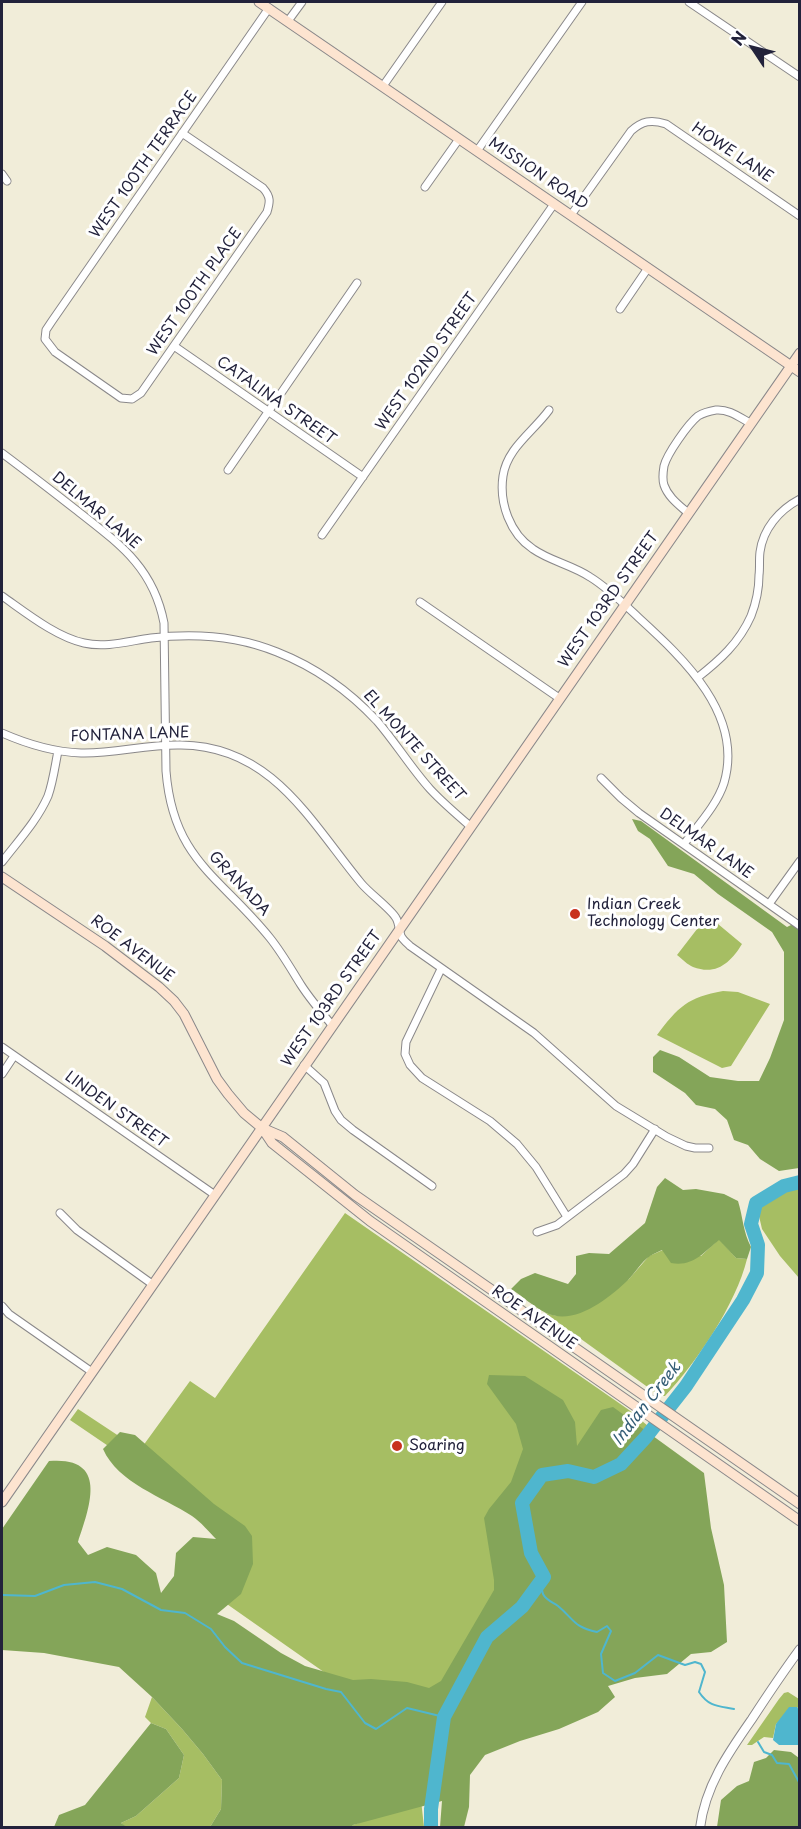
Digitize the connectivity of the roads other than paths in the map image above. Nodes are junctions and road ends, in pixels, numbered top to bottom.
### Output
1 (259, 2) edge
2 (302, 2) edge
3 (442, 2) edge
4 (582, 2) edge
5 (689, 2) edge
6 (269, 8) junction
7 (288, 21) junction
8 (800, 77) edge
9 (383, 86) junction
10 (183, 132) junction
11 (459, 139) junction
12 (477, 151) junction
13 (2, 174) edge
14 (7, 181) dead end
15 (425, 187) dead end
16 (554, 204) junction
17 (571, 215) junction
18 (800, 216) edge
19 (648, 268) junction
20 (357, 284) dead end
21 (620, 309) dead end
22 (45, 339) joint
23 (174, 346) junction
24 (800, 353) edge
25 (791, 365) junction
26 (800, 372) edge
27 (549, 410) dead end
28 (268, 412) junction
29 (750, 423) junction
30 (2, 453) edge
31 (228, 470) dead end
32 (363, 477) junction
33 (800, 499) edge
34 (688, 513) junction
35 (322, 535) dead end
36 (2, 596) edge
37 (420, 602) dead end
38 (625, 605) junction
39 (165, 637) junction
40 (697, 678) junction
41 (559, 698) junction
42 (2, 733) edge
43 (166, 746) junction
44 (58, 750) junction
45 (601, 778) dead end
46 (470, 826) junction
47 (684, 844) junction
48 (800, 861) edge
49 (2, 862) edge
50 (2, 877) edge
51 (769, 904) junction
52 (800, 926) edge
53 (399, 928) junction
54 (441, 969) junction
55 (332, 1025) junction
56 (2, 1047) edge
57 (14, 1056) junction
58 (304, 1065) junction
59 (2, 1074) edge
60 (262, 1128) junction
61 (655, 1129) junction
62 (709, 1148) dead end
63 (432, 1186) dead end
64 (215, 1195) junction
65 (60, 1214) dead end
66 (567, 1217) junction
67 (537, 1232) dead end
68 (152, 1284) junction
69 (509, 1302) junction
70 (2, 1306) edge
71 (499, 1311) junction
72 (92, 1372) junction
73 (2, 1502) edge
74 (800, 1504) edge
75 (800, 1521) edge
76 (800, 1649) edge
77 (700, 1827) edge

1 - 6 main road, MISSION ROAD
2 - 7 street
3 - 9 street
4 - 12 street
5 - 8 street
6 - 7 main road, MISSION ROAD
6 - 10 street, WEST 100TH TERRACE
7 - 9 main road, MISSION ROAD
9 - 11 main road, MISSION ROAD
10 - 22 street, WEST 100TH TERRACE
10 - 23 street, WEST 100TH PLACE
11 - 12 main road, MISSION ROAD
11 - 15 street
12 - 16 main road, MISSION ROAD
13 - 14 street
16 - 17 main road, MISSION ROAD
16 - 32 street, WEST 102ND STREET
17 - 18 street, HOWE LANE
17 - 19 main road, MISSION ROAD
19 - 21 street
19 - 25 main road, MISSION ROAD
20 - 28 street
22 - 23 street, WEST 100TH PLACE
23 - 28 street, CATALINA STREET
24 - 25 main road, WEST 103RD STREET
25 - 26 main road, MISSION ROAD
25 - 29 main road, WEST 103RD STREET
27 - 38 street
28 - 31 street
28 - 32 street, CATALINA STREET
29 - 34 main road, WEST 103RD STREET
29 - 34 street
30 - 39 street, DELMAR LANE
32 - 35 street, WEST 102ND STREET
33 - 40 street
34 - 38 main road, WEST 103RD STREET
36 - 39 street, EL MONTE STREET
37 - 41 street
38 - 40 street
38 - 41 main road, WEST 103RD STREET
39 - 43 street, DELMAR LANE
39 - 46 street, EL MONTE STREET
40 - 47 street
41 - 46 main road, WEST 103RD STREET
42 - 44 street, FONTANA LANE
43 - 44 street, FONTANA LANE
43 - 53 street, FONTANA LANE
43 - 55 street, GRANADA
44 - 49 street
45 - 47 street, DELMAR LANE
46 - 53 main road, WEST 103RD STREET
47 - 51 street, DELMAR LANE
48 - 51 street
50 - 60 main road, ROE AVENUE
51 - 52 street, DELMAR LANE
53 - 54 street, FONTANA LANE
53 - 55 main road, WEST 103RD STREET
54 - 61 street, FONTANA LANE
54 - 66 street
55 - 58 main road, WEST 103RD STREET
56 - 57 street, LINDEN STREET
57 - 59 street
57 - 64 street, LINDEN STREET
58 - 60 main road, WEST 103RD STREET
58 - 63 street
60 - 64 main road, WEST 103RD STREET
60 - 69 main road, ROE AVENUE
60 - 71 main road, ROE AVENUE
61 - 62 street, FONTANA LANE
61 - 66 street
64 - 68 main road, WEST 103RD STREET
65 - 68 street
66 - 67 street
68 - 72 main road, WEST 103RD STREET
69 - 71 main road
69 - 74 main road, ROE AVENUE
70 - 72 street
71 - 75 main road, ROE AVENUE
72 - 73 main road, WEST 103RD STREET
76 - 77 street

